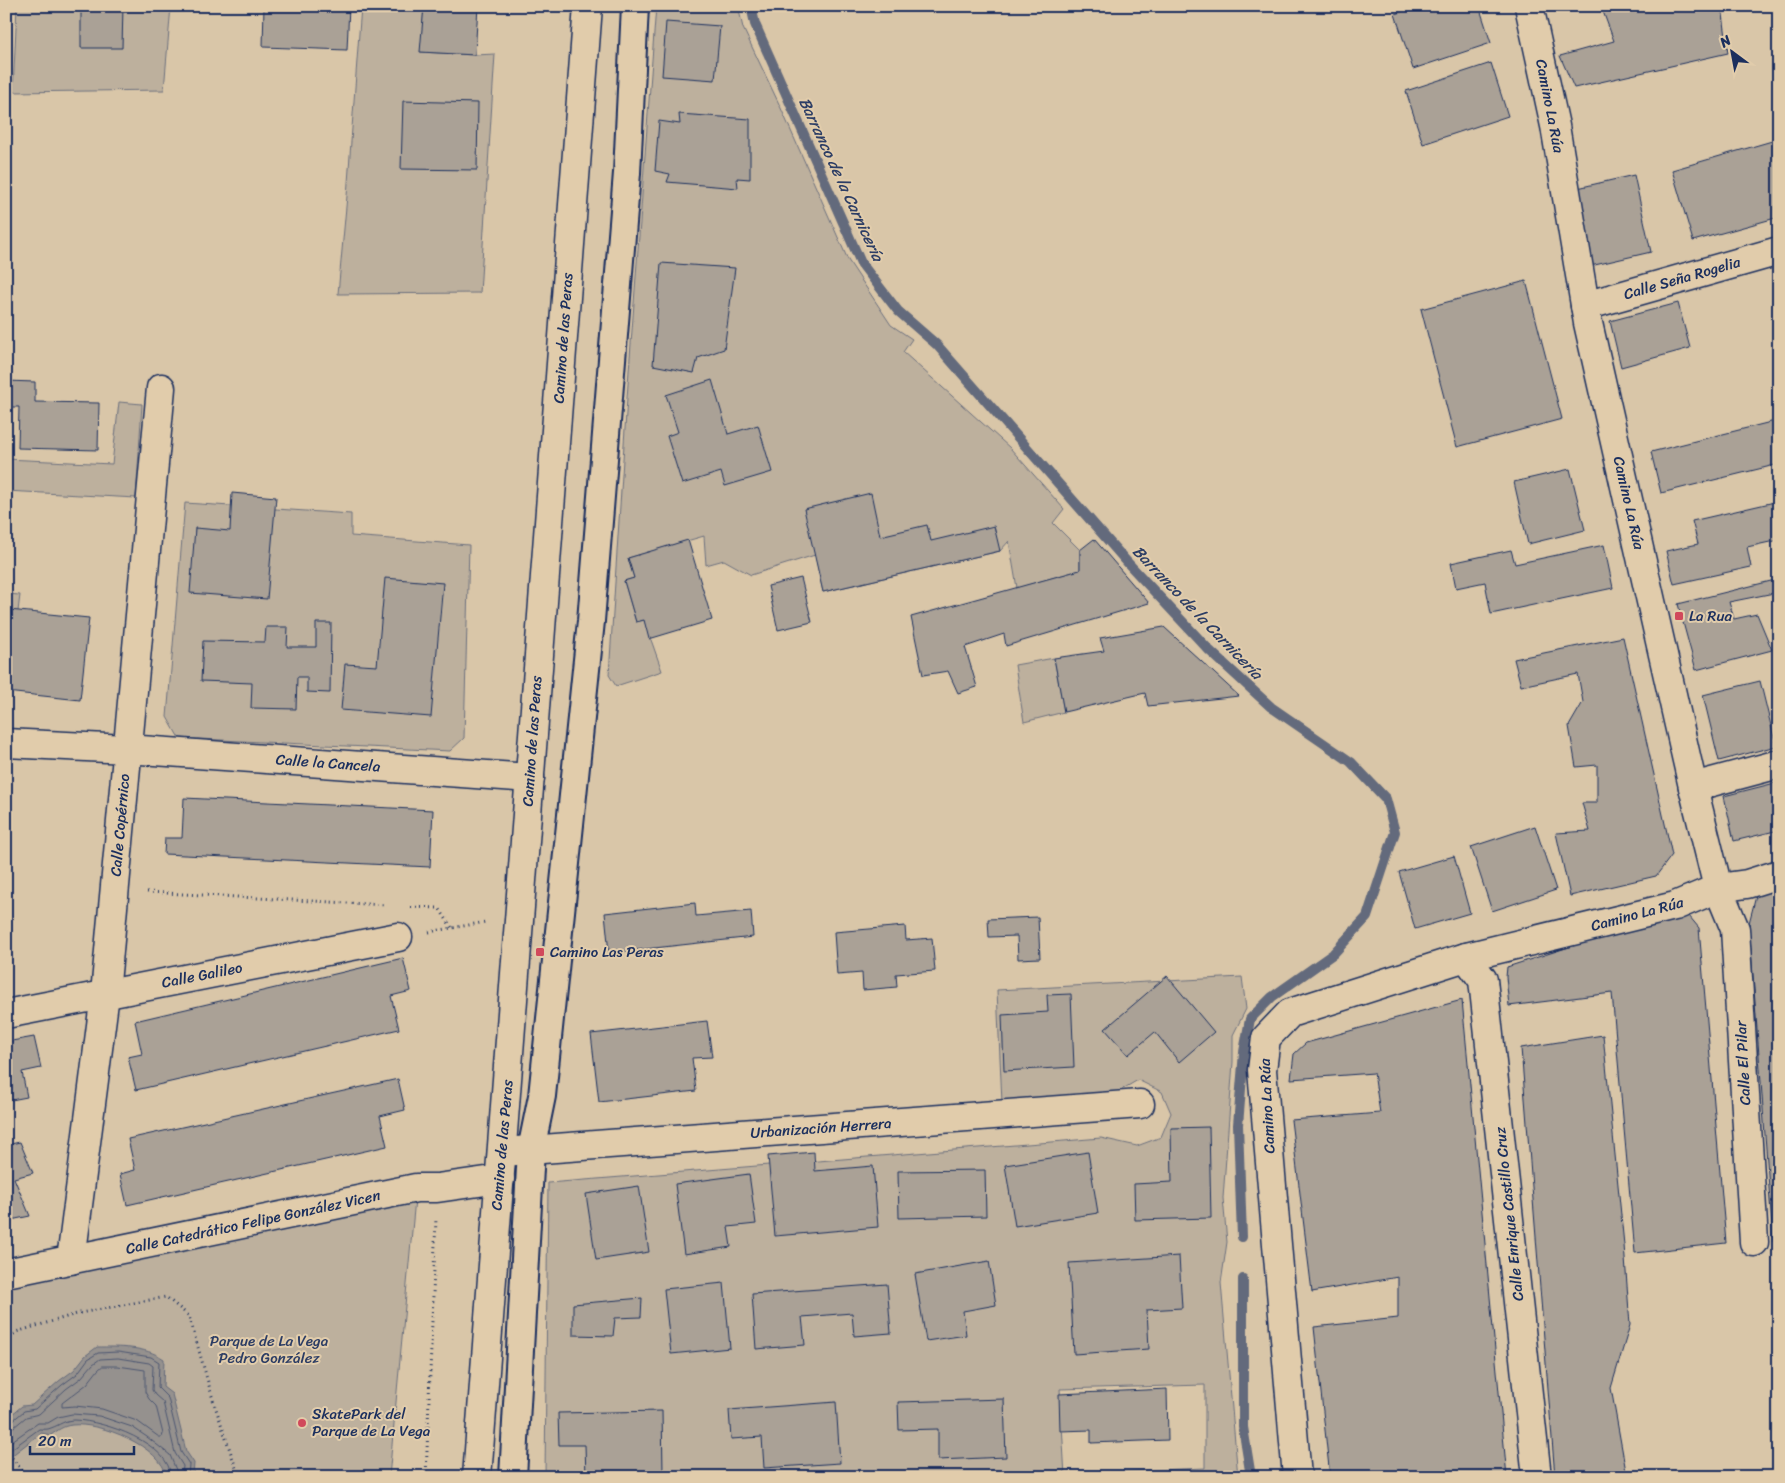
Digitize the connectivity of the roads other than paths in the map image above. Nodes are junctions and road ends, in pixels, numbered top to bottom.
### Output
1 (588, 6) edge
2 (635, 6) edge
3 (1529, 6) edge
4 (1779, 251) edge
5 (1585, 306) junction
6 (161, 388) dead end
7 (6, 743) edge
8 (127, 749) junction
9 (1779, 764) edge
10 (530, 778) junction
11 (1693, 787) junction
12 (1779, 874) edge
13 (1718, 888) junction
14 (398, 938) dead end
15 (1466, 957) junction
16 (105, 994) junction
17 (6, 1014) edge
18 (1140, 1104) dead end
19 (532, 1150) junction
20 (501, 1166) junction
21 (1754, 1242) dead end
22 (71, 1260) junction
23 (6, 1273) edge
24 (477, 1477) edge
25 (513, 1477) edge
26 (1297, 1477) edge
27 (1537, 1477) edge

1 - 10 street, Camino de las Peras
2 - 19 street
3 - 5 street, Camino La Rúa
4 - 5 street, Calle Seña Rogelia
5 - 11 street, Camino La Rúa
6 - 8 street, Calle Copérnico
7 - 8 street, Calle la Cancela
8 - 10 street, Calle la Cancela
8 - 16 street, Calle Copérnico
9 - 11 street
10 - 20 street, Camino de las Peras
11 - 13 street, Camino La Rúa
12 - 13 street
13 - 15 street, Camino La Rúa
13 - 21 street, Calle El Pilar
14 - 16 street, Calle Galileo
15 - 26 street, Camino La Rúa
15 - 27 street, Calle Enrique Castillo Cruz
16 - 17 street, Calle Galileo
16 - 22 street, Calle Copérnico
18 - 19 street, Urbanización Herrera
19 - 20 street, Urbanización Herrera
19 - 25 street
20 - 22 street, Calle Catedrático Felipe González Vicen
20 - 24 street, Camino de las Peras
22 - 23 street, Calle Catedrático Felipe González Vicen

